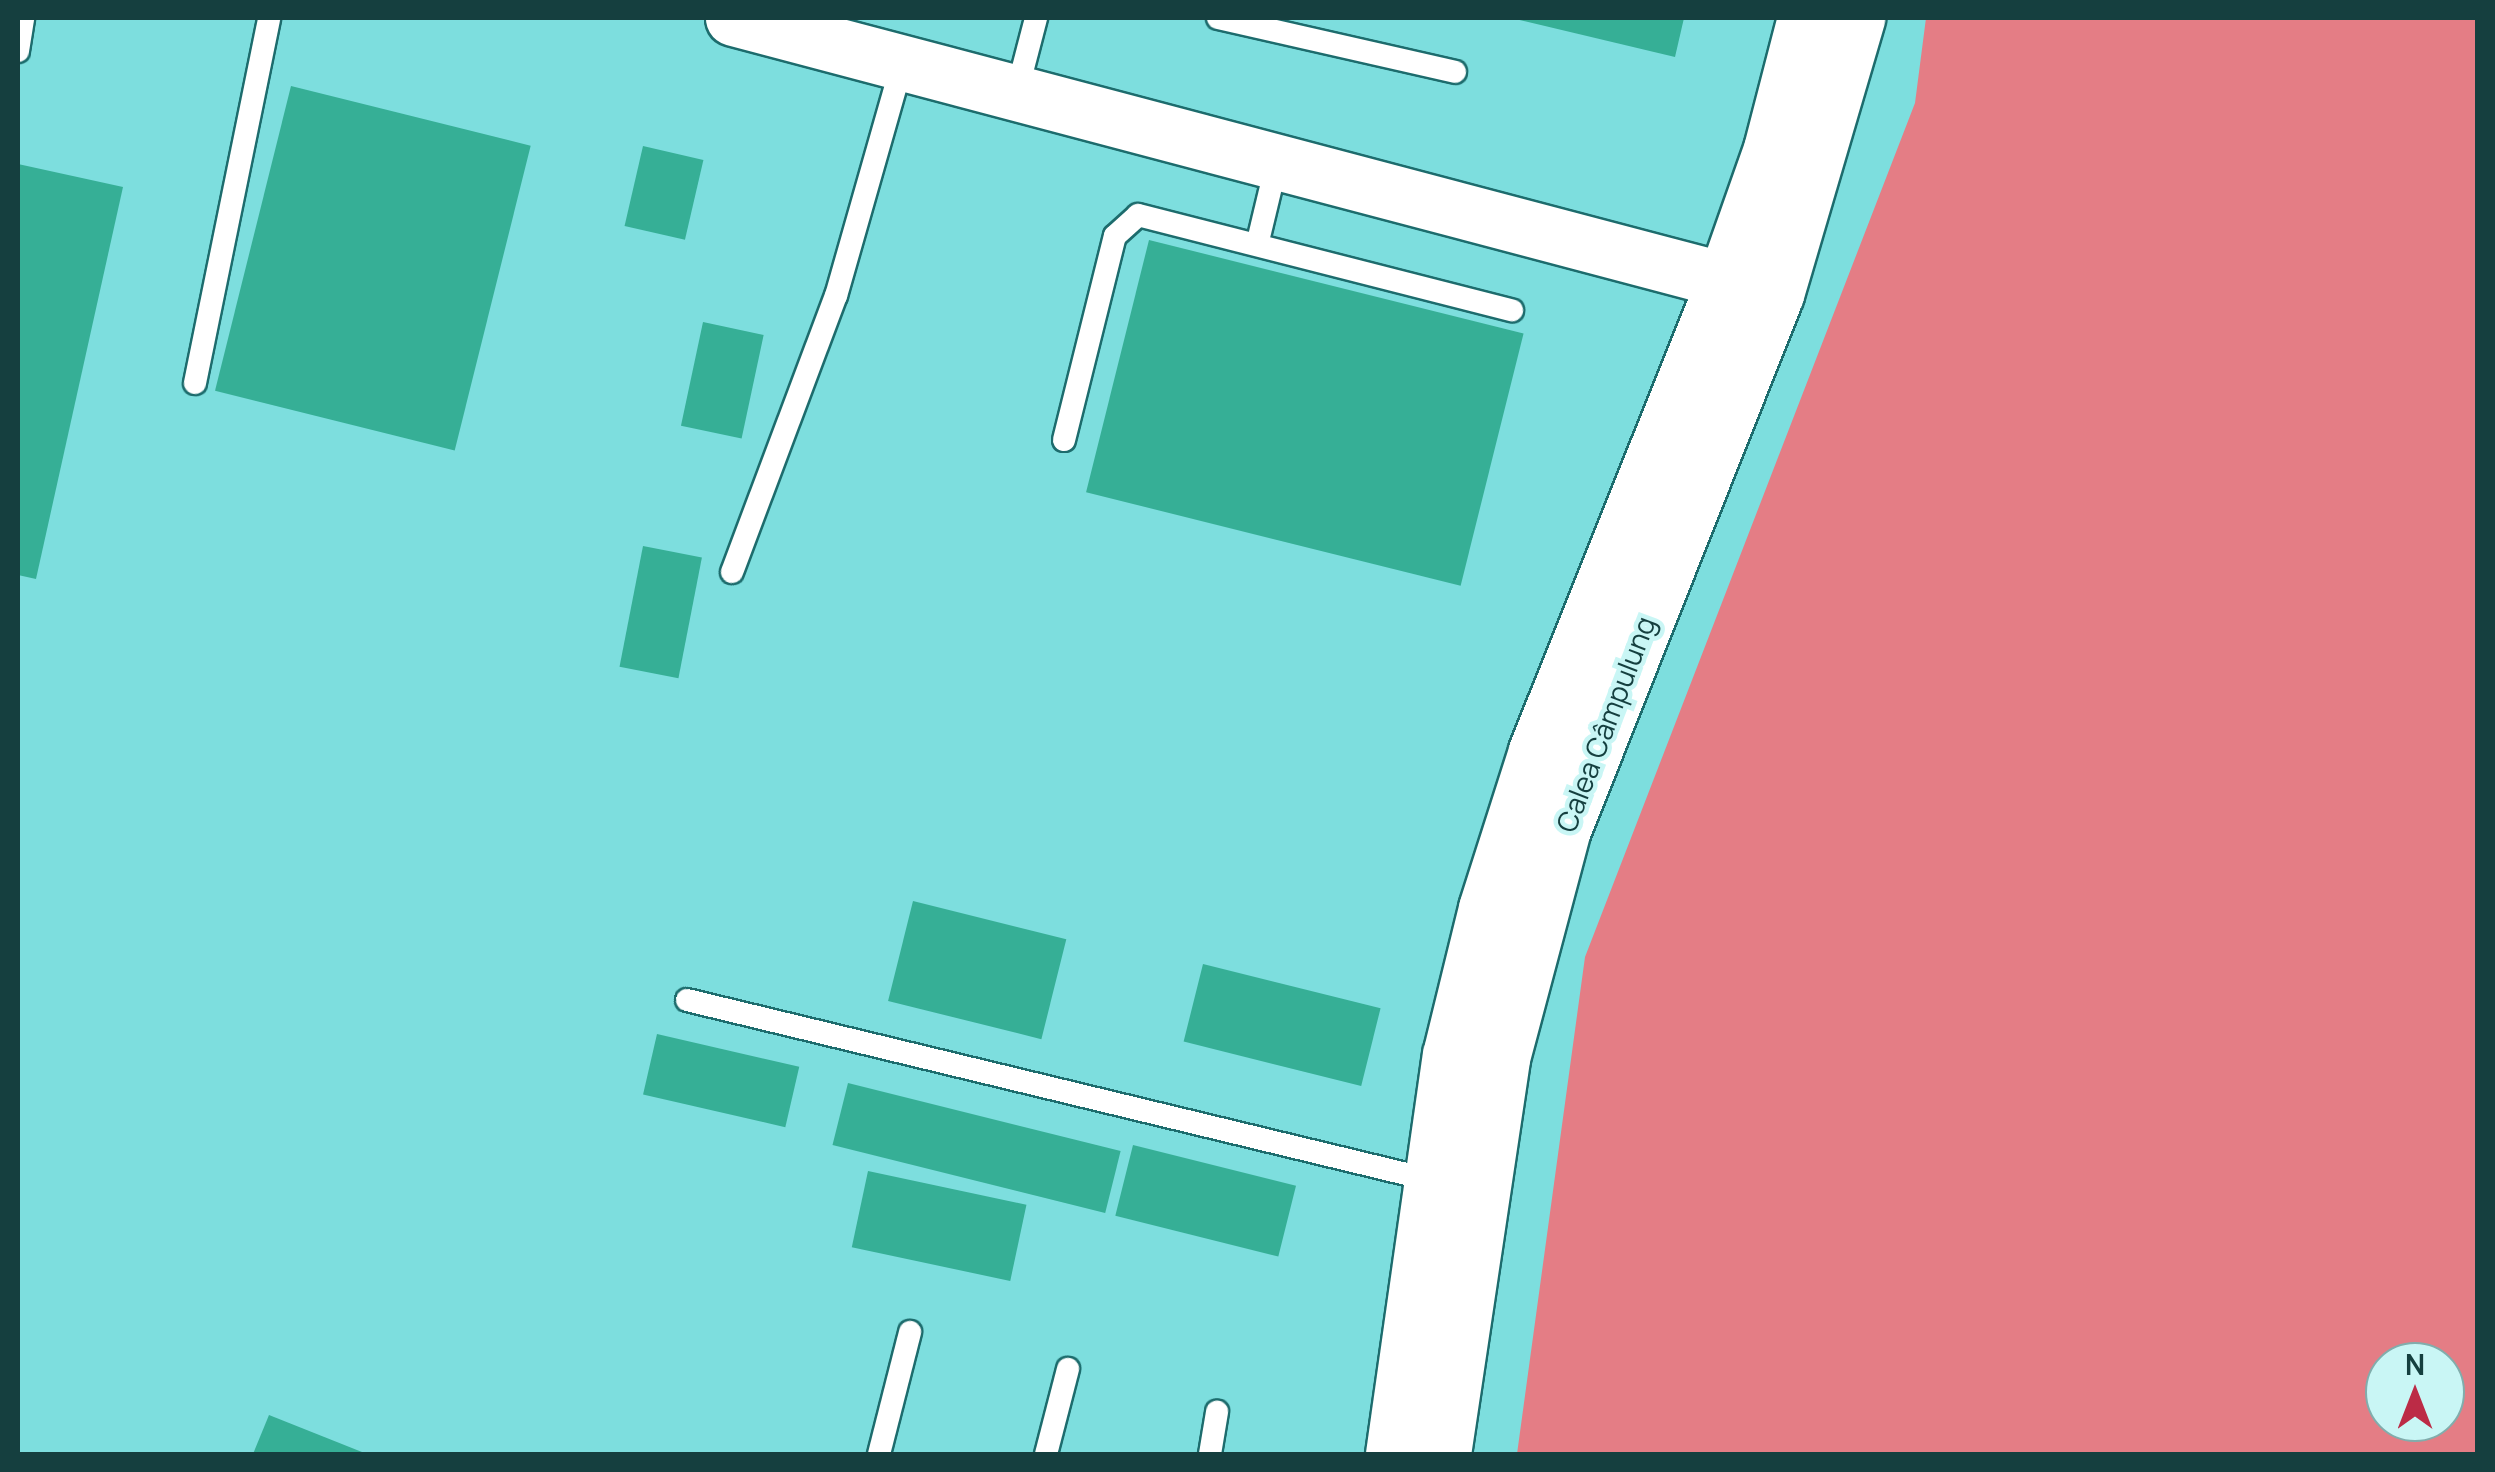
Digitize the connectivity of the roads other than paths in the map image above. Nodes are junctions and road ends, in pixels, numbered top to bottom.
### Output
1 (23, 18) edge
2 (269, 18) edge
3 (733, 18) edge
4 (1036, 18) edge
5 (1218, 18) edge
6 (1805, 18) edge
7 (1856, 18) edge
8 (18, 51) edge
9 (902, 64) junction
10 (1455, 72) dead end
11 (1016, 95) junction
12 (1277, 162) junction
13 (1258, 241) junction
14 (1751, 286) junction
15 (1512, 310) dead end
16 (195, 384) dead end
17 (1064, 440) dead end
18 (732, 572) dead end
19 (687, 1000) dead end
20 (1431, 1180) junction
21 (910, 1332) dead end
22 (1068, 1369) dead end
23 (1217, 1412) dead end
24 (879, 1454) edge
25 (1046, 1454) edge
26 (1210, 1454) edge
27 (1392, 1454) edge
28 (1442, 1454) edge

1 - 8 lane
2 - 16 lane
3 - 9 main road
4 - 11 lane
5 - 10 lane
6 - 14 main road, Calea Câmpulung
7 - 14 main road, Calea Câmpulung
9 - 11 main road
9 - 18 lane
11 - 12 main road
12 - 13 lane
12 - 14 main road
13 - 15 lane
13 - 17 lane
14 - 20 main road, Calea Câmpulung
14 - 28 main road, Calea Câmpulung
19 - 20 lane
20 - 27 main road, Calea Câmpulung
21 - 24 lane
22 - 25 lane
23 - 26 lane

